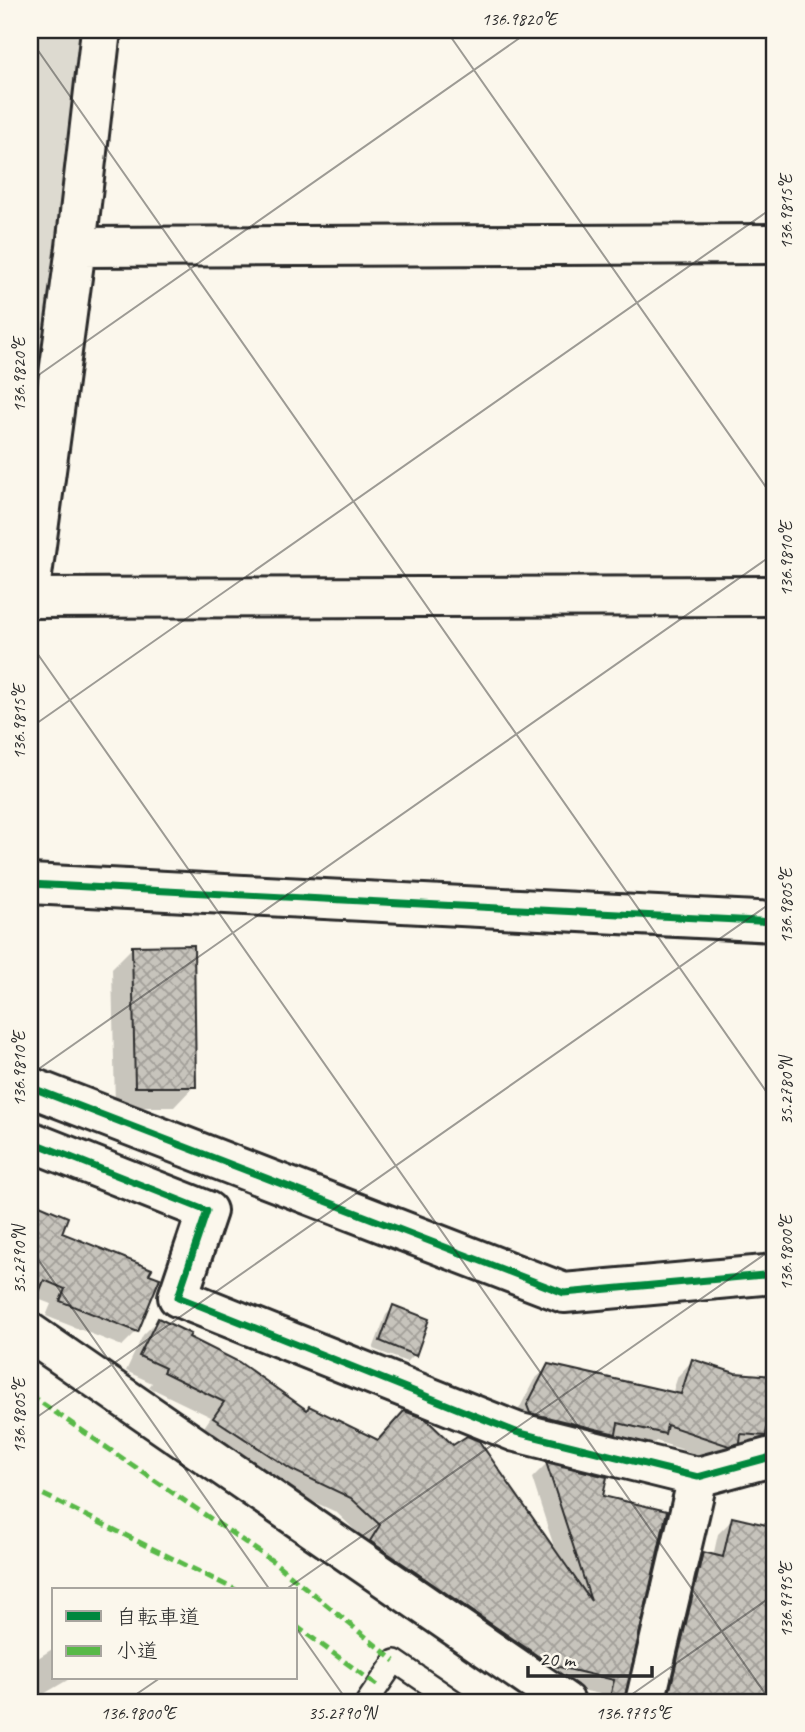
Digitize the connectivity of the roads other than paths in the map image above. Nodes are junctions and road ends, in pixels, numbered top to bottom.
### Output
1 (101, 30) edge
2 (775, 244) edge
3 (76, 247) junction
4 (30, 590) edge
5 (775, 596) edge
6 (30, 598) edge
7 (30, 884) edge
8 (775, 922) edge
9 (30, 1087) edge
10 (30, 1141) edge
11 (775, 1274) edge
12 (30, 1334) edge
13 (775, 1456) edge
14 (698, 1477) junction
15 (367, 1702) edge
16 (455, 1702) edge
17 (565, 1702) edge
18 (645, 1702) edge

1 - 3 street
2 - 3 street
3 - 4 street
5 - 6 street
7 - 8 street
9 - 11 street
10 - 14 street
12 - 17 street
13 - 14 street
14 - 18 street
15 - 16 lane

